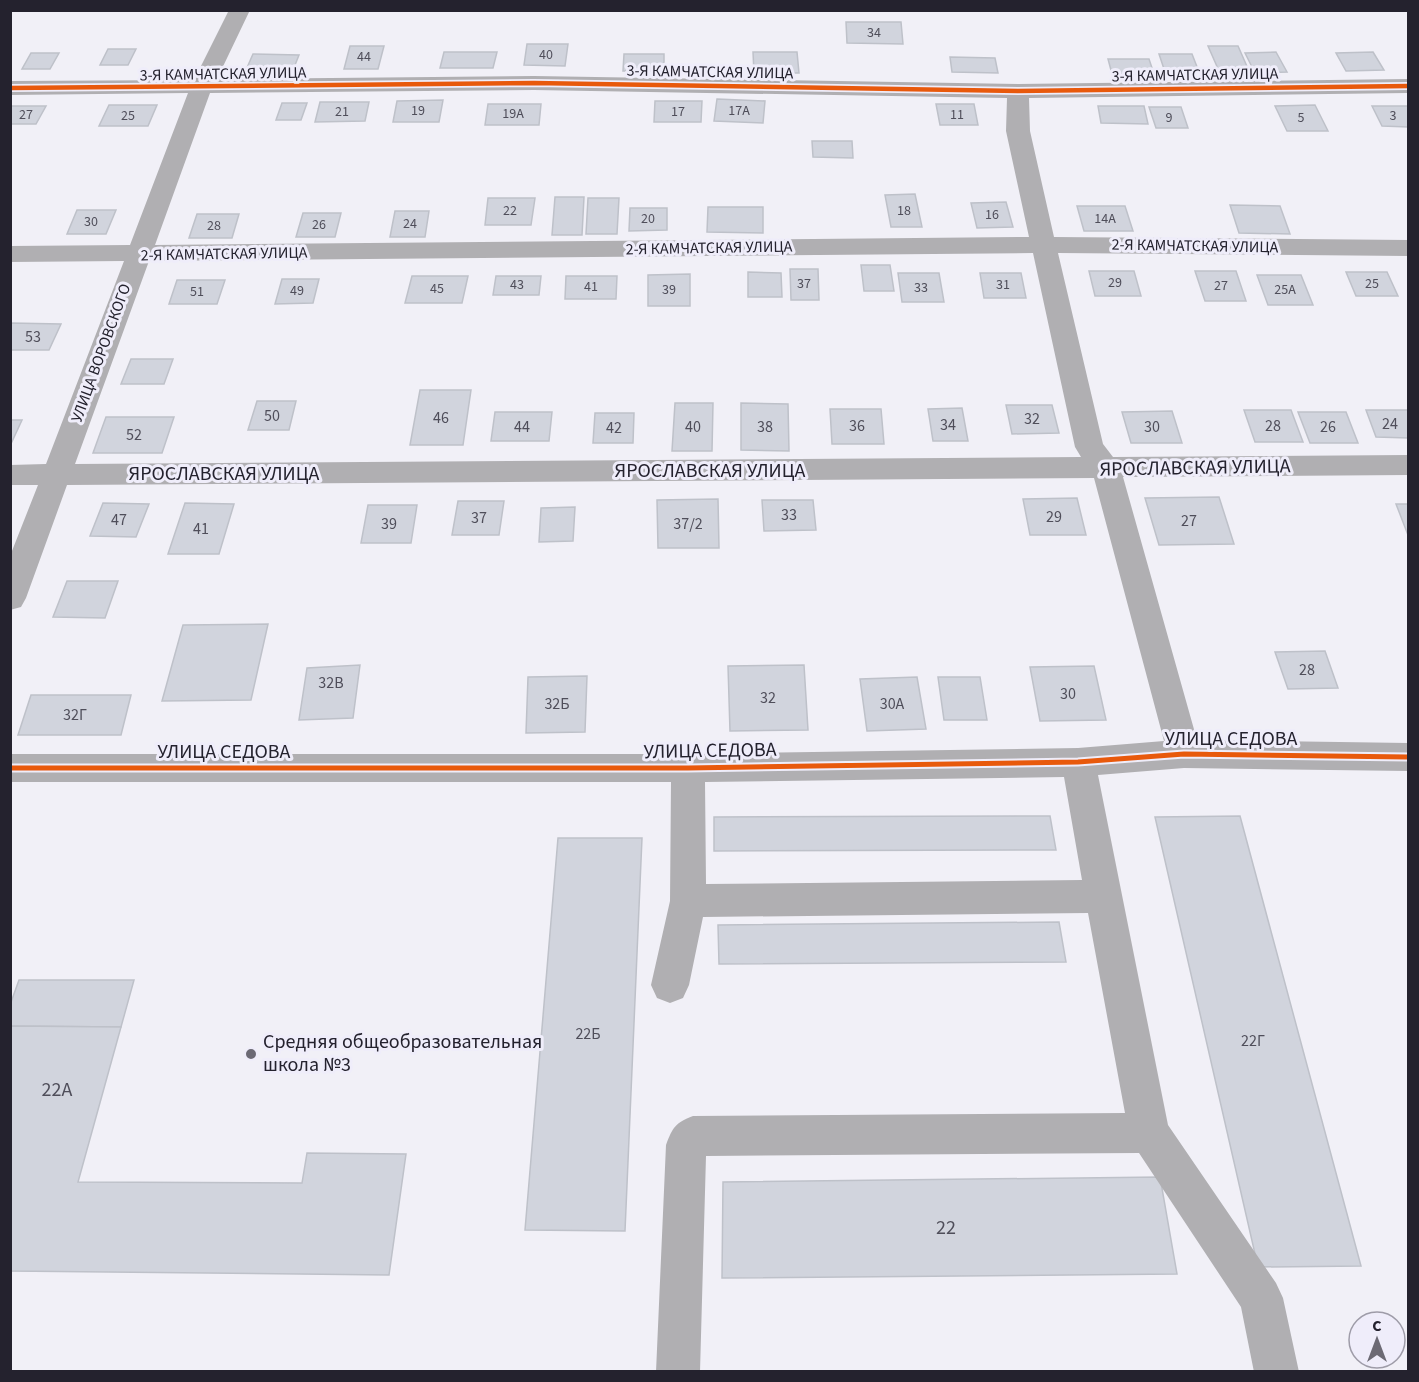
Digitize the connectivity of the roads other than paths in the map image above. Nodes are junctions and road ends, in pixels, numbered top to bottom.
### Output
1 (240, 10) edge
2 (1408, 86) edge
3 (10, 88) edge
4 (201, 88) junction
5 (1018, 91) junction
6 (1042, 245) junction
7 (1408, 248) edge
8 (10, 254) edge
9 (138, 255) junction
10 (1408, 465) edge
11 (1106, 468) junction
12 (56, 474) junction
13 (10, 475) edge
14 (10, 598) edge
15 (1184, 754) junction
16 (1408, 757) edge
17 (1078, 762) junction
18 (10, 768) edge
19 (688, 768) junction
20 (1102, 896) junction
21 (688, 901) junction
22 (670, 985) dead end
23 (1149, 1133) junction
24 (678, 1371) edge
25 (1277, 1371) edge

1 - 4 street, УЛИЦА ВОРОВСКОГО
2 - 5 street, 3-Я КАМЧАТСКАЯ УЛИЦА
3 - 4 street, 3-Я КАМЧАТСКАЯ УЛИЦА
4 - 5 street, 3-Я КАМЧАТСКАЯ УЛИЦА
4 - 9 street, УЛИЦА ВОРОВСКОГО
5 - 6 street
6 - 7 street, 2-Я КАМЧАТСКАЯ УЛИЦА
6 - 9 street, 2-Я КАМЧАТСКАЯ УЛИЦА
6 - 11 street
8 - 9 street, 2-Я КАМЧАТСКАЯ УЛИЦА
9 - 12 street, УЛИЦА ВОРОВСКОГО
10 - 11 street, ЯРОСЛАВСКАЯ УЛИЦА
11 - 12 street, ЯРОСЛАВСКАЯ УЛИЦА
11 - 15 street
12 - 13 street, ЯРОСЛАВСКАЯ УЛИЦА
12 - 14 street, УЛИЦА ВОРОВСКОГО
15 - 16 street, УЛИЦА СЕДОВА
15 - 17 street, УЛИЦА СЕДОВА
17 - 19 street, УЛИЦА СЕДОВА
17 - 20 street
18 - 19 street, УЛИЦА СЕДОВА
19 - 21 street
20 - 21 street
20 - 23 street
21 - 22 street
23 - 24 street
23 - 25 street

